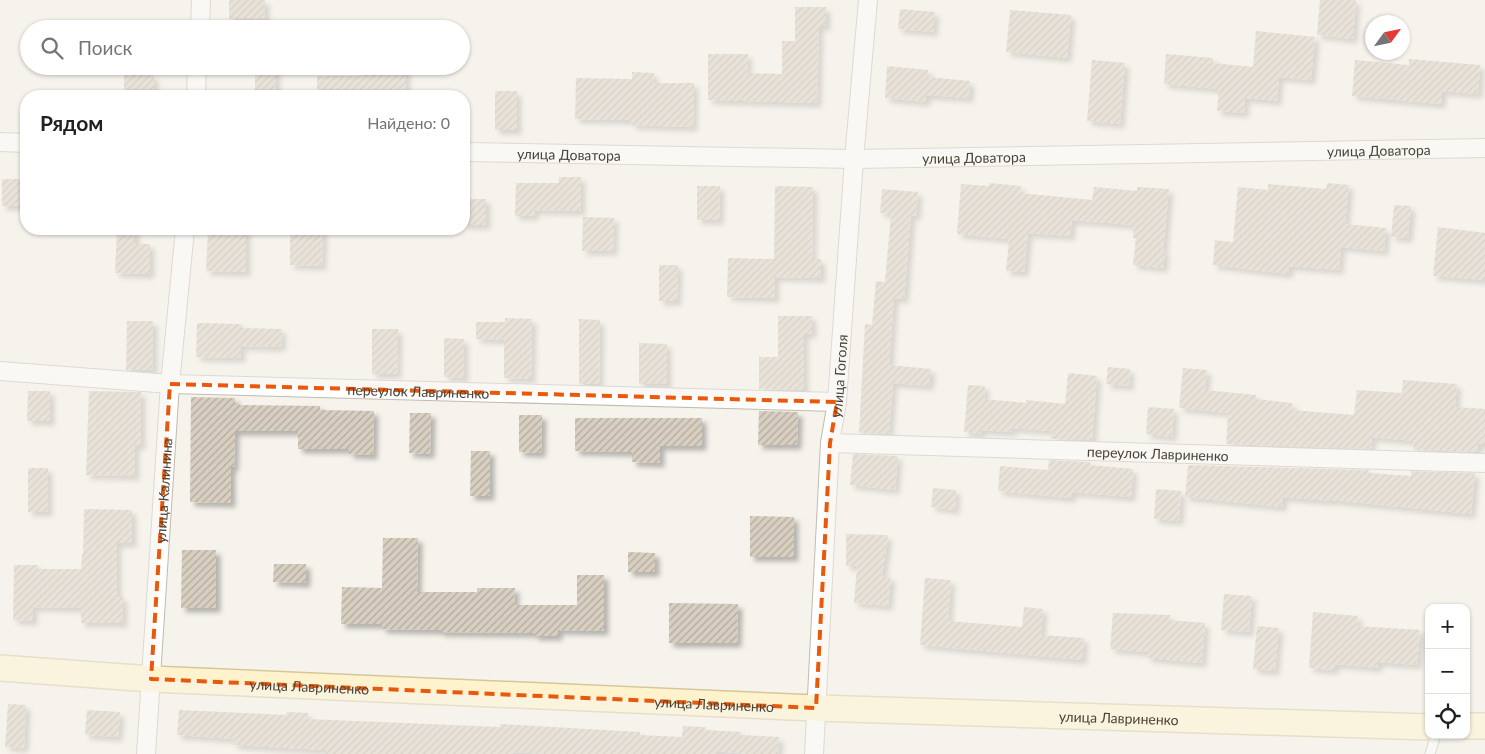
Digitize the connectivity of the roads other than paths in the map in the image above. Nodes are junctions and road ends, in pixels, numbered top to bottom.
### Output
1 (201, 0) edge
2 (868, 0) edge
3 (200, 20) edge
4 (197, 75) edge
5 (196, 90) edge
6 (0, 142) edge
7 (20, 143) edge
8 (1485, 148) edge
9 (470, 152) edge
10 (854, 159) junction
11 (184, 235) edge
12 (0, 371) edge
13 (170, 384) junction
14 (837, 402) junction
15 (830, 442) junction
16 (1485, 463) edge
17 (0, 668) edge
18 (151, 679) junction
19 (816, 708) junction
20 (1470, 726) edge
21 (1485, 726) edge
22 (1425, 727) edge
23 (1435, 739) edge
24 (146, 754) edge
25 (814, 754) edge
26 (1430, 754) edge

1 - 3 street
2 - 10 street, улица Гоголя
4 - 5 street
6 - 7 street
8 - 10 street, улица Доватора
9 - 10 street, улица Доватора
10 - 14 street, улица Гоголя
11 - 13 street, улица Калинина
12 - 13 street, переулок Лавриненко
13 - 14 street, переулок Лавриненко
13 - 18 street, улица Калинина
14 - 15 street, улица Гоголя
15 - 16 street, переулок Лавриненко
15 - 19 street, улица Гоголя
17 - 18 main road, улица Лавриненко
18 - 19 main road, улица Лавриненко
18 - 24 street, улица Калинина
19 - 22 main road, улица Лавриненко
19 - 25 street, улица Гоголя
20 - 21 main road
23 - 26 lane

